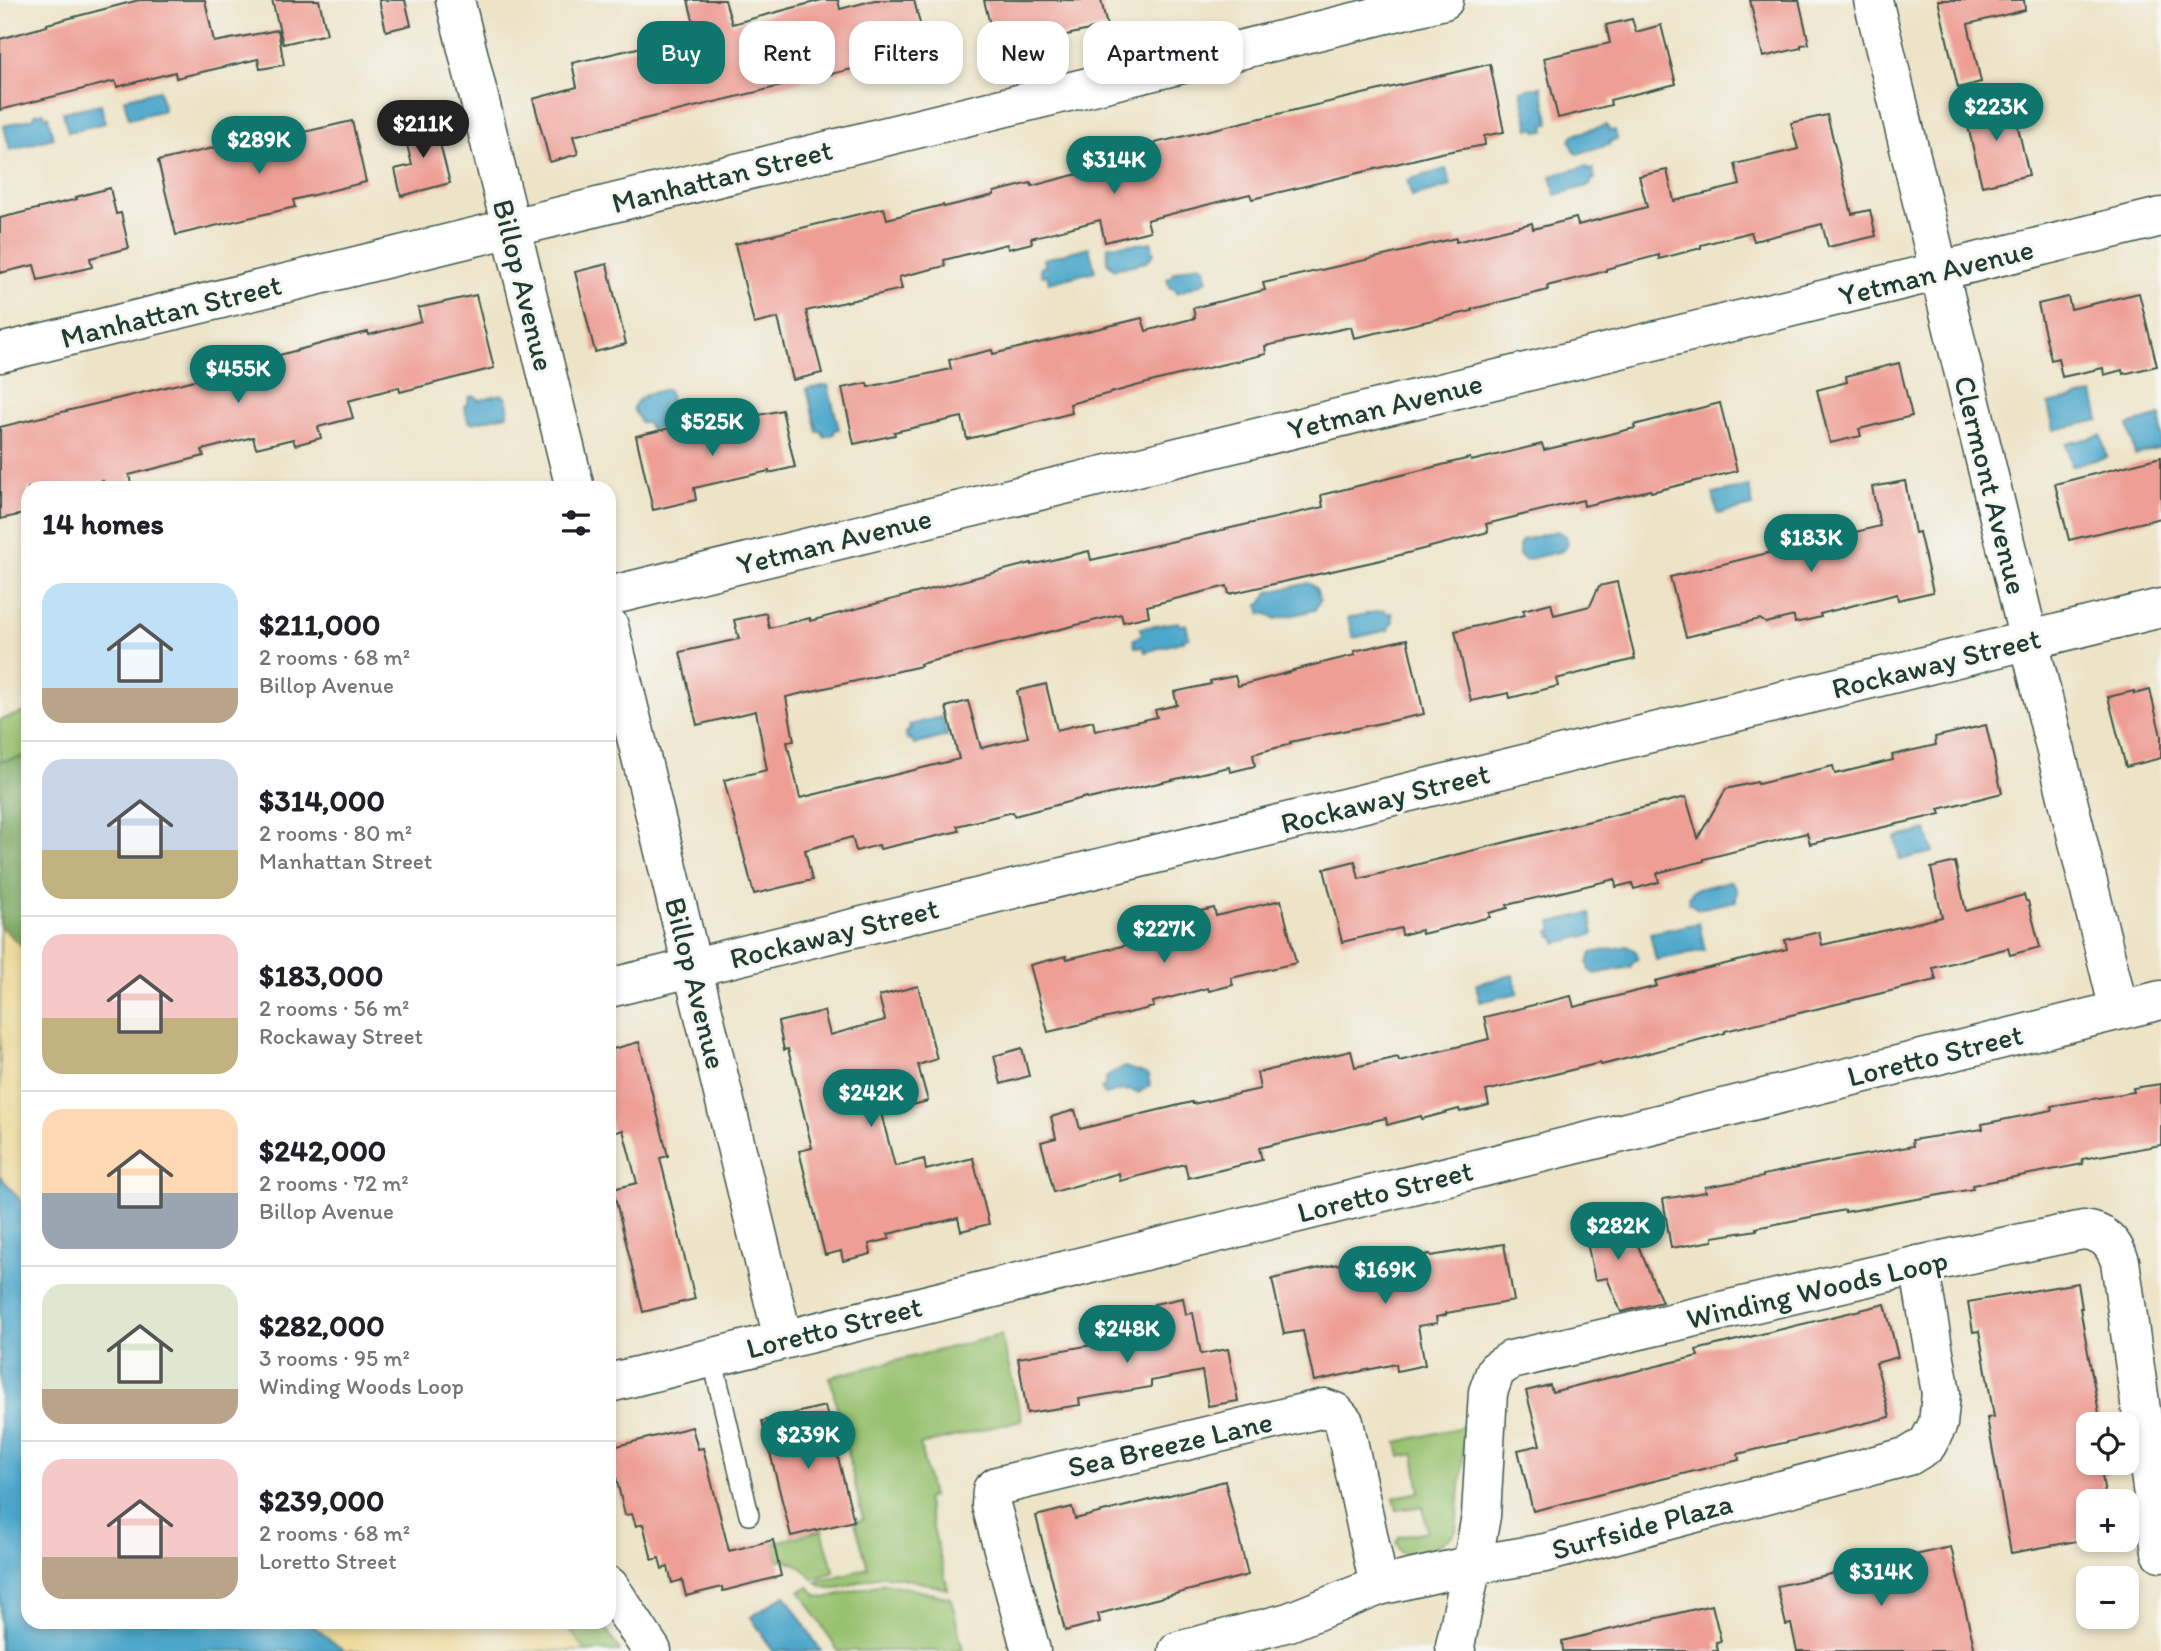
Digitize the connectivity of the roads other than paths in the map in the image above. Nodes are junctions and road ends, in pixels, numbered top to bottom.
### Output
1 (454, 0) edge
2 (1444, 0) edge
3 (1873, 0) edge
4 (2161, 217) edge
5 (510, 228) junction
6 (1939, 271) junction
7 (0, 353) edge
8 (573, 481) edge
9 (616, 594) edge
10 (2161, 608) edge
11 (2029, 640) junction
12 (616, 655) edge
13 (692, 967) junction
14 (616, 986) edge
15 (2161, 1000) edge
16 (2119, 1010) junction
17 (1919, 1265) junction
18 (783, 1339) junction
19 (712, 1357) junction
20 (616, 1381) edge
21 (749, 1515) dead end
22 (2161, 1552) edge
23 (1472, 1565) junction
24 (1379, 1586) junction
25 (616, 1597) edge
26 (652, 1651) edge
27 (1031, 1651) edge
28 (1178, 1651) edge
29 (1456, 1651) edge

1 - 5 street, Billop Avenue
2 - 5 street, Manhattan Street
3 - 6 street, Clermont Avenue
4 - 6 street, Yetman Avenue
5 - 7 street, Manhattan Street
5 - 8 street, Billop Avenue
6 - 9 street, Yetman Avenue
6 - 11 street, Clermont Avenue
10 - 11 street, Rockaway Street
11 - 13 street, Rockaway Street
11 - 16 street, Clermont Avenue
12 - 13 street, Billop Avenue
13 - 14 street, Rockaway Street
13 - 18 street, Billop Avenue
15 - 16 street, Loretto Street
16 - 18 street, Loretto Street
17 - 22 street, Winding Woods Loop
17 - 23 street, Winding Woods Loop
17 - 23 street, Surfside Plaza
18 - 19 street, Loretto Street
19 - 20 street, Loretto Street
19 - 21 lane
23 - 24 street, Surfside Plaza
23 - 29 street, Winding Woods Loop
24 - 27 street, Sea Breeze Lane
24 - 28 street, Surfside Plaza
25 - 26 street

